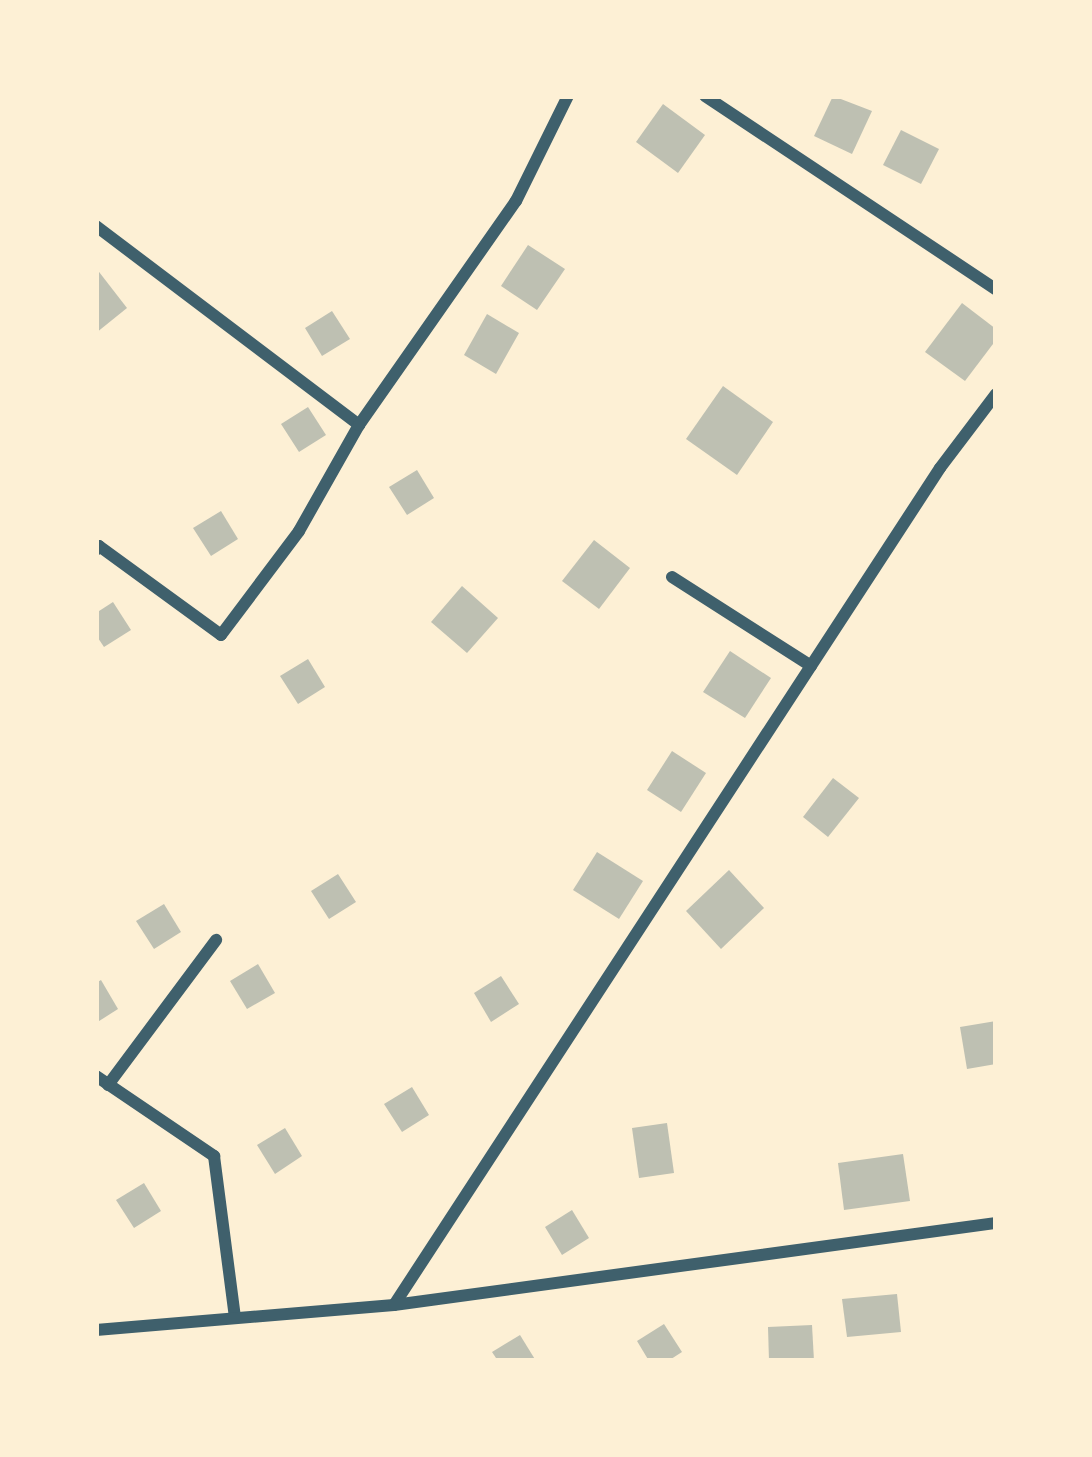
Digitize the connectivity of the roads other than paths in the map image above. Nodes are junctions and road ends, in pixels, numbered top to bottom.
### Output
1 (568, 96) edge
2 (705, 96) edge
3 (96, 226) edge
4 (996, 289) edge
5 (996, 394) edge
6 (359, 425) junction
7 (97, 547) edge
8 (672, 577) dead end
9 (811, 666) junction
10 (216, 940) dead end
11 (102, 1081) edge
12 (996, 1223) edge
13 (394, 1305) junction
14 (235, 1318) junction
15 (96, 1330) edge

1 - 6 street
2 - 4 street
3 - 6 street
5 - 9 street
6 - 7 street
8 - 9 street
9 - 13 street
10 - 11 street
11 - 14 street
12 - 13 street
13 - 14 street
14 - 15 street

